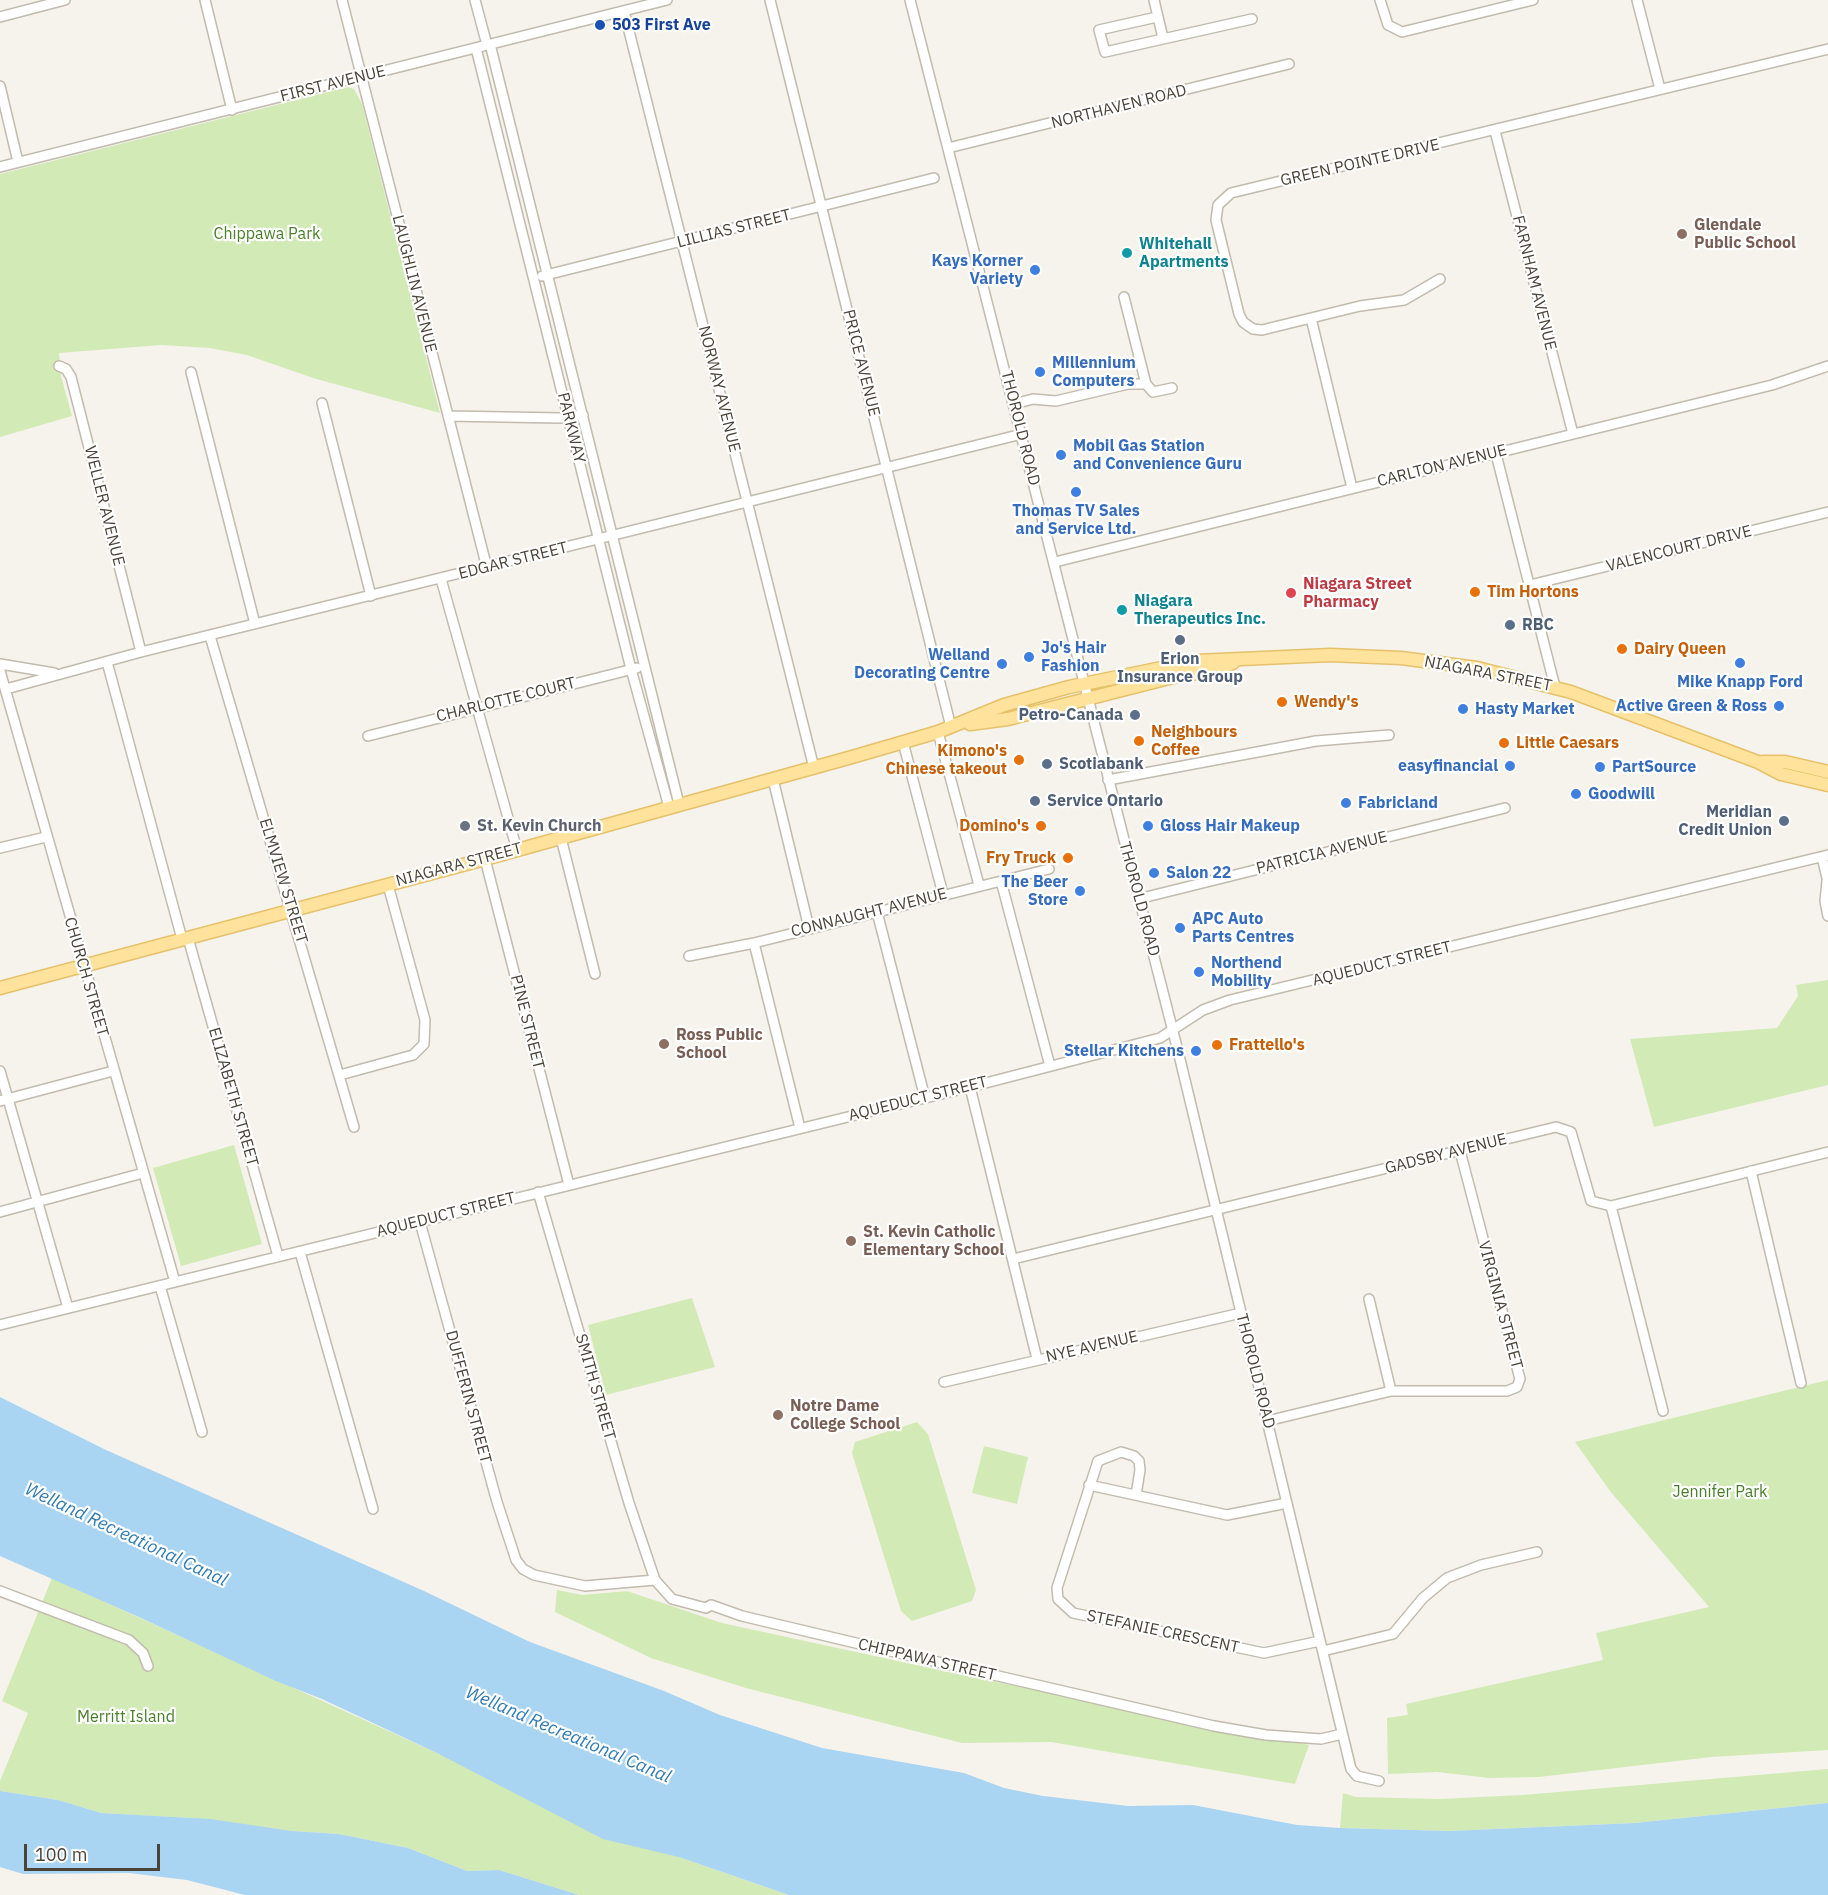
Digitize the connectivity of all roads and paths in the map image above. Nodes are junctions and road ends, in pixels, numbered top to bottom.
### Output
1 (65, 0) edge
2 (205, 0) edge
3 (342, 0) edge
4 (475, 0) edge
5 (667, 0) edge
6 (770, 0) edge
7 (910, 0) edge
8 (1154, 0) edge
9 (1380, 0) edge
10 (1533, 0) edge
11 (1637, 0) edge
12 (1503, 4) edge
13 (624, 11) junction
14 (0, 17) edge
15 (1157, 17) junction
16 (1252, 19) dead end
17 (1163, 38) junction
18 (488, 45) junction
19 (476, 48) junction
20 (1828, 49) edge
21 (1289, 64) dead end
22 (361, 78) junction
23 (0, 87) edge
24 (1660, 89) junction
25 (232, 110) junction
26 (1495, 131) junction
27 (948, 148) junction
28 (18, 162) junction
29 (520, 165) junction
30 (0, 167) edge
31 (506, 169) junction
32 (934, 178) dead end
33 (821, 207) junction
34 (682, 241) junction
35 (547, 274) junction
36 (534, 278) junction
37 (1440, 279) dead end
38 (1124, 297) dead end
39 (1311, 318) junction
40 (59, 366) dead end
41 (1828, 366) edge
42 (191, 372) dead end
43 (1146, 384) junction
44 (1172, 388) dead end
45 (322, 403) dead end
46 (1014, 404) junction
47 (583, 415) junction
48 (448, 416) junction
49 (568, 418) junction
50 (1022, 434) junction
51 (1573, 434) junction
52 (1496, 453) junction
53 (887, 468) junction
54 (1352, 488) junction
55 (747, 502) junction
56 (1828, 513) edge
57 (613, 536) junction
58 (599, 540) junction
59 (1054, 562) junction
60 (487, 568) junction
61 (441, 579) junction
62 (1530, 585) junction
63 (371, 596) junction
64 (255, 624) junction
65 (210, 636) junction
66 (141, 652) junction
67 (1240, 660) junction
68 (107, 662) junction
69 (0, 664) edge
70 (645, 666) junction
71 (631, 669) junction
72 (0, 671) edge
73 (59, 673) junction
74 (1085, 684) junction
75 (1555, 687) junction
76 (6, 689) junction
77 (1088, 698) junction
78 (477, 707) junction
79 (951, 727) junction
80 (938, 732) junction
81 (1389, 735) dead end
82 (368, 736) dead end
83 (903, 741) junction
84 (1758, 762) junction
85 (814, 768) junction
86 (1828, 772) edge
87 (772, 779) junction
88 (1108, 780) junction
89 (1828, 785) edge
90 (674, 805) junction
91 (1505, 808) dead end
92 (46, 837) junction
93 (561, 838) junction
94 (0, 848) edge
95 (517, 850) junction
96 (1825, 856) edge
97 (485, 860) junction
98 (1049, 869) dead end
99 (1001, 881) junction
100 (1828, 882) edge
101 (388, 885) junction
102 (980, 885) junction
103 (943, 894) junction
104 (1138, 898) junction
105 (291, 910) junction
106 (877, 912) junction
107 (1828, 916) edge
108 (809, 928) junction
109 (185, 938) junction
110 (754, 943) junction
111 (690, 956) dead end
112 (83, 965) junction
113 (595, 974) dead end
114 (0, 988) edge
115 (1172, 1029) junction
116 (1050, 1066) junction
117 (0, 1071) edge
118 (113, 1071) junction
119 (340, 1075) junction
120 (970, 1087) junction
121 (925, 1098) junction
122 (4, 1100) edge
123 (354, 1127) dead end
124 (800, 1128) junction
125 (1460, 1151) junction
126 (1828, 1152) edge
127 (1751, 1172) junction
128 (143, 1173) junction
129 (569, 1185) junction
130 (538, 1192) junction
131 (38, 1202) junction
132 (1611, 1206) junction
133 (1216, 1210) junction
134 (0, 1212) edge
135 (420, 1222) junction
136 (300, 1252) junction
137 (278, 1256) junction
138 (1013, 1259) junction
139 (175, 1282) junction
140 (160, 1286) junction
141 (1369, 1299) dead end
142 (68, 1308) junction
143 (1241, 1313) junction
144 (0, 1325) edge
145 (1037, 1359) junction
146 (944, 1382) dead end
147 (1801, 1383) dead end
148 (1391, 1391) junction
149 (1663, 1411) dead end
150 (1267, 1421) junction
151 (202, 1432) dead end
152 (1089, 1485) junction
153 (1136, 1495) junction
154 (1287, 1503) junction
155 (373, 1509) dead end
156 (1537, 1552) dead end
157 (655, 1580) junction
158 (0, 1591) edge
159 (1320, 1641) junction
160 (1323, 1651) junction
161 (148, 1666) dead end
162 (1342, 1734) junction
163 (1379, 1781) dead end

1 - 14 street
2 - 25 street
3 - 22 street, LAUGHLIN AVENUE
4 - 18 street, PARKWAY
5 - 13 street, FIRST AVENUE
6 - 33 street, PRICE AVENUE
7 - 27 street, THOROLD ROAD
8 - 15 street
9 - 12 street
10 - 12 street
11 - 24 street
13 - 18 street, FIRST AVENUE
13 - 34 street, NORWAY AVENUE
15 - 17 street
15 - 17 street
16 - 17 street
18 - 19 street, FIRST AVENUE
18 - 29 street, PARKWAY
19 - 22 street, FIRST AVENUE
19 - 31 street, PARKWAY
20 - 24 street, GREEN POINTE DRIVE
21 - 27 street, NORTHAVEN ROAD
22 - 25 street, FIRST AVENUE
22 - 48 street, LAUGHLIN AVENUE
23 - 28 street
24 - 26 street, GREEN POINTE DRIVE
25 - 28 street, FIRST AVENUE
26 - 39 street, GREEN POINTE DRIVE
26 - 51 street, FARNHAM AVENUE
27 - 46 street, THOROLD ROAD
28 - 30 street, FIRST AVENUE
29 - 31 street
29 - 35 street, PARKWAY
31 - 36 street, PARKWAY
32 - 33 street, LILLIAS STREET
33 - 34 street, LILLIAS STREET
33 - 53 street, PRICE AVENUE
34 - 35 street, LILLIAS STREET
34 - 55 street, NORWAY AVENUE
35 - 36 street, LILLIAS STREET
35 - 47 street, PARKWAY
36 - 49 street, PARKWAY
37 - 39 street, GREEN POINTE DRIVE
38 - 43 street
39 - 54 street
40 - 66 street, WELLER AVENUE
41 - 51 street, CARLTON AVENUE
42 - 64 street
43 - 44 street
43 - 46 street
45 - 63 street
46 - 50 street, THOROLD ROAD
47 - 49 street
47 - 57 street, PARKWAY
48 - 49 street
48 - 60 street, LAUGHLIN AVENUE
49 - 58 street, PARKWAY
50 - 53 street, EDGAR STREET
50 - 59 street, THOROLD ROAD
51 - 52 street, CARLTON AVENUE
52 - 54 street, CARLTON AVENUE
52 - 62 street
53 - 55 street, EDGAR STREET
53 - 79 street, PRICE AVENUE
54 - 59 street, CARLTON AVENUE
55 - 57 street, EDGAR STREET
55 - 85 street, NORWAY AVENUE
56 - 62 street, VALENCOURT DRIVE
57 - 58 street, EDGAR STREET
57 - 70 street, PARKWAY
58 - 60 street, EDGAR STREET
58 - 71 street, PARKWAY
59 - 74 street, THOROLD ROAD
60 - 61 street, EDGAR STREET
61 - 63 street, EDGAR STREET
61 - 78 street
62 - 75 street
63 - 64 street, EDGAR STREET
64 - 65 street, EDGAR STREET
65 - 66 street, EDGAR STREET
65 - 105 street, ELMVIEW STREET
66 - 68 street, EDGAR STREET
67 - 74 main road, NIAGARA STREET
67 - 75 main road, NIAGARA STREET
67 - 77 main road, NIAGARA STREET
68 - 73 street, EDGAR STREET
68 - 109 street, ELIZABETH STREET
69 - 73 street
70 - 71 street, CHARLOTTE COURT
70 - 90 street, PARKWAY
71 - 78 street, CHARLOTTE COURT
71 - 90 street, PARKWAY
72 - 76 street, CHURCH STREET
73 - 76 street, EDGAR STREET
74 - 77 street, THOROLD ROAD
74 - 79 main road, NIAGARA STREET
75 - 84 main road, NIAGARA STREET
76 - 92 street, CHURCH STREET
77 - 79 main road, NIAGARA STREET
77 - 88 street, THOROLD ROAD
78 - 82 street, CHARLOTTE COURT
78 - 95 street
79 - 80 main road, NIAGARA STREET
80 - 83 main road, NIAGARA STREET
80 - 102 street
81 - 88 street
83 - 85 main road, NIAGARA STREET
83 - 103 street
84 - 86 main road, NIAGARA STREET
84 - 89 main road, NIAGARA STREET
85 - 87 main road, NIAGARA STREET
87 - 90 main road, NIAGARA STREET
87 - 108 street
88 - 104 street, THOROLD ROAD
90 - 93 main road, NIAGARA STREET
91 - 104 street, PATRICIA AVENUE
92 - 94 street
92 - 112 street, CHURCH STREET
93 - 95 main road, NIAGARA STREET
93 - 113 street
95 - 97 main road, NIAGARA STREET
96 - 100 street
96 - 115 street, AQUEDUCT STREET
97 - 101 main road, NIAGARA STREET
97 - 129 street, PINE STREET
98 - 99 street, CONNAUGHT AVENUE
99 - 102 street, CONNAUGHT AVENUE
99 - 116 street
100 - 107 street
101 - 105 main road, NIAGARA STREET
101 - 119 street
102 - 103 street, CONNAUGHT AVENUE
103 - 106 street, CONNAUGHT AVENUE
104 - 115 street, THOROLD ROAD
105 - 109 main road, NIAGARA STREET
105 - 119 street, ELMVIEW STREET
106 - 108 street, CONNAUGHT AVENUE
106 - 121 street
108 - 110 street, CONNAUGHT AVENUE
109 - 112 main road, NIAGARA STREET
109 - 137 street, ELIZABETH STREET
110 - 111 street, CONNAUGHT AVENUE
110 - 124 street
112 - 114 main road, NIAGARA STREET
112 - 118 street, CHURCH STREET
115 - 116 street, AQUEDUCT STREET
115 - 133 street, THOROLD ROAD
116 - 120 street, AQUEDUCT STREET
117 - 122 street
118 - 122 street
118 - 128 street, CHURCH STREET
119 - 123 street, ELMVIEW STREET
120 - 121 street, AQUEDUCT STREET
120 - 138 street
121 - 124 street, AQUEDUCT STREET
122 - 131 street
124 - 129 street, AQUEDUCT STREET
125 - 132 street, GADSBY AVENUE
125 - 133 street, GADSBY AVENUE
125 - 148 street, VIRGINIA STREET
126 - 127 street
127 - 132 street
127 - 147 street
128 - 131 street
128 - 139 street, CHURCH STREET
129 - 130 street, AQUEDUCT STREET
130 - 135 street, AQUEDUCT STREET
130 - 157 street, SMITH STREET
131 - 134 street
131 - 142 street
132 - 149 street
133 - 138 street, GADSBY AVENUE
133 - 143 street, THOROLD ROAD
135 - 136 street, AQUEDUCT STREET
135 - 157 street, DUFFERIN STREET
136 - 137 street, AQUEDUCT STREET
136 - 155 street
137 - 139 street, AQUEDUCT STREET
138 - 145 street
139 - 140 street, AQUEDUCT STREET
140 - 142 street, AQUEDUCT STREET
140 - 151 street
141 - 148 street
142 - 144 street, AQUEDUCT STREET
143 - 145 street, NYE AVENUE
143 - 150 street, THOROLD ROAD
145 - 146 street, NYE AVENUE
148 - 150 street, VIRGINIA STREET
150 - 154 street, THOROLD ROAD
152 - 153 street
152 - 153 street, STEFANIE CRESCENT
152 - 159 street, STEFANIE CRESCENT
153 - 154 street
154 - 159 street, THOROLD ROAD
156 - 160 street
157 - 162 street, CHIPPAWA STREET
158 - 161 street
159 - 160 street, THOROLD ROAD
160 - 162 street, THOROLD ROAD
162 - 163 street, THOROLD ROAD

